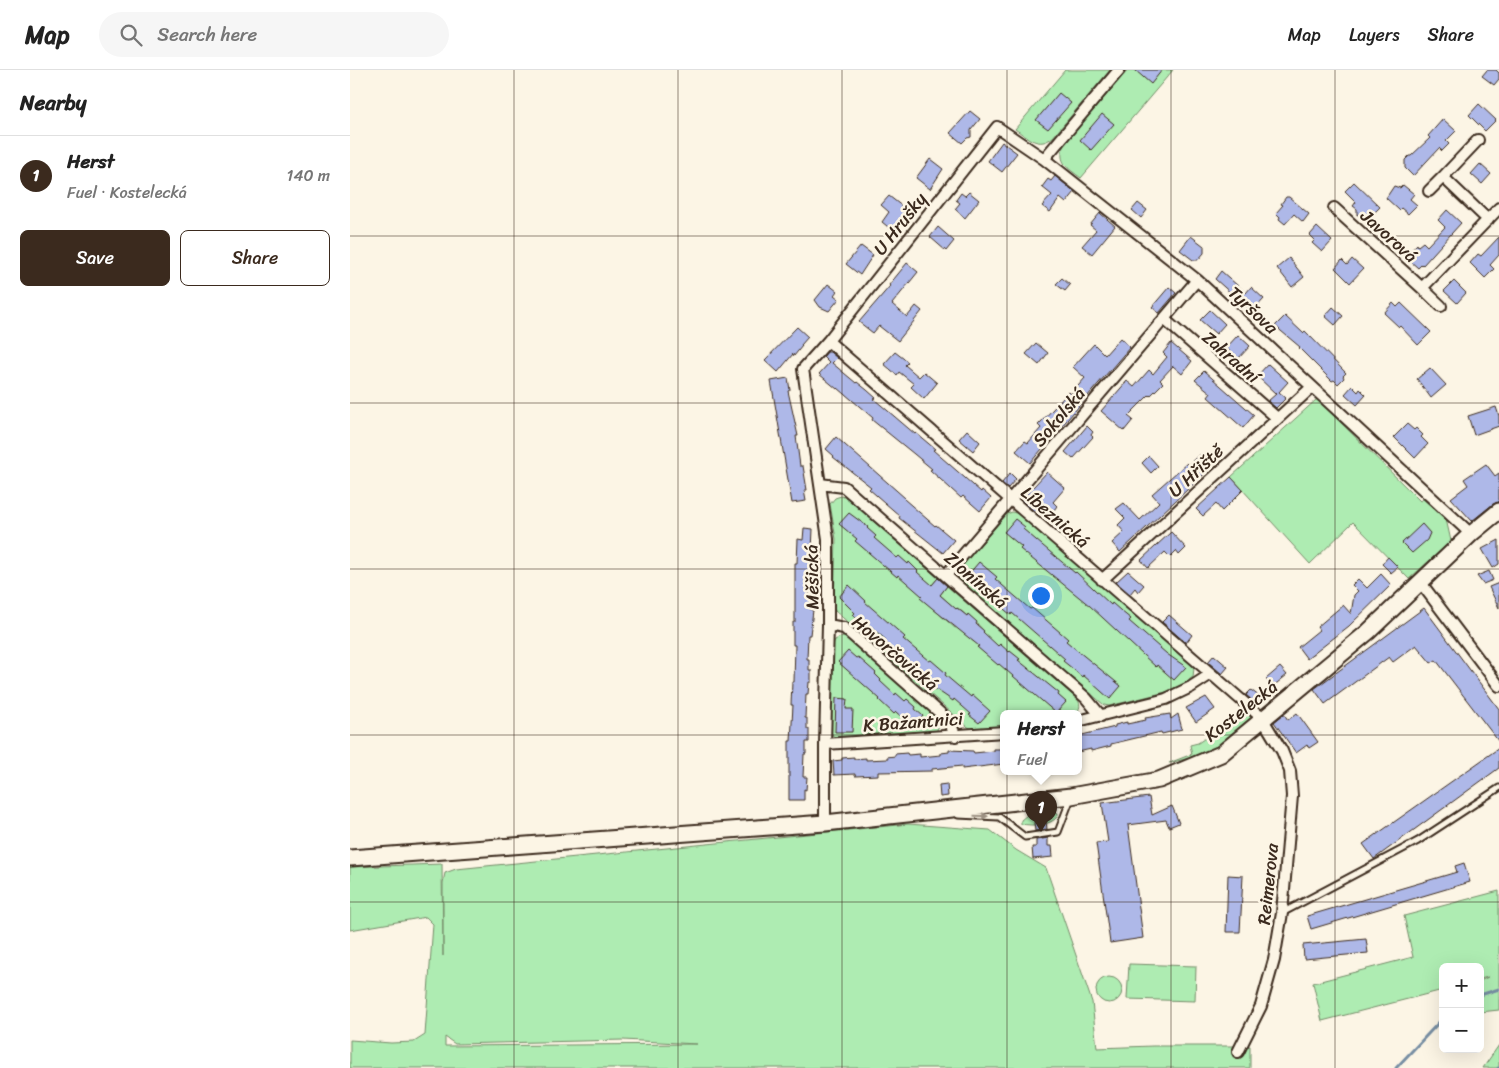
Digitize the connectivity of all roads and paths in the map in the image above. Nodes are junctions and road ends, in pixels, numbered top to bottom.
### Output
1 (1119, 70) edge
2 (997, 127) joint
3 (1478, 140) dead end
4 (1044, 159) junction
5 (1443, 177) junction
6 (1429, 191) dead end
7 (1334, 208) dead end
8 (1499, 208) edge
9 (1488, 220) junction
10 (1197, 280) junction
11 (1422, 288) junction
12 (1441, 306) dead end
13 (1164, 319) junction
14 (828, 341) junction
15 (1312, 387) junction
16 (1277, 418) junction
17 (820, 484) junction
18 (1010, 500) junction
19 (1499, 512) edge
20 (1471, 534) junction
21 (946, 575) junction
22 (1102, 580) junction
23 (1422, 583) junction
24 (828, 625) junction
25 (1211, 674) junction
26 (1499, 686) edge
27 (1101, 716) junction
28 (1262, 718) junction
29 (1082, 720) edge
30 (1000, 732) edge
31 (956, 736) junction
32 (824, 744) junction
33 (1499, 788) edge
34 (1071, 796) junction
35 (1013, 802) junction
36 (915, 814) junction
37 (999, 817) junction
38 (825, 823) junction
39 (350, 858) edge
40 (1282, 913) junction
41 (1238, 1052) dead end

1 - 4 street
2 - 4 street, Tyršova
2 - 14 street, U Hrušky
3 - 5 street
4 - 10 street, Tyršova
5 - 6 street
5 - 9 street
7 - 11 street, Javorová
8 - 9 street, Javorová
9 - 11 street, Javorová
10 - 13 street, Sokolská
10 - 15 street, Tyršova
11 - 12 street, Javorová
13 - 16 street, Zahradní
13 - 18 street, Sokolská
14 - 17 street, Měšická
14 - 18 street, Líbeznická
15 - 16 street, U Hřiště
15 - 20 street, Tyršova
16 - 22 street, U Hřiště
17 - 21 street, Zlonínská
17 - 24 street, Měšická
18 - 21 street, Sokolská
18 - 22 street, Líbeznická
19 - 20 main road, Kostelecká
20 - 23 main road, Kostelecká
21 - 27 street, Zlonínská
22 - 25 street, Líbeznická
23 - 26 street
23 - 28 main road, Kostelecká
24 - 31 street, Hovorčovická
24 - 32 street, Měšická
25 - 27 street
25 - 28 street, Líbeznická
27 - 29 street
28 - 34 main road, Kostelecká
28 - 40 street, Reimerova
30 - 31 street, K Bažantnici
31 - 32 street, K Bažantnici
32 - 38 street, Měšická
33 - 40 lane
34 - 35 main road, Kostelecká
34 - 37 lane
35 - 36 main road, Kostelecká
35 - 37 lane
36 -> 37 lane
36 - 38 main road, Kostelecká
38 - 39 main road, Kostelecká
40 - 41 street, Reimerova

